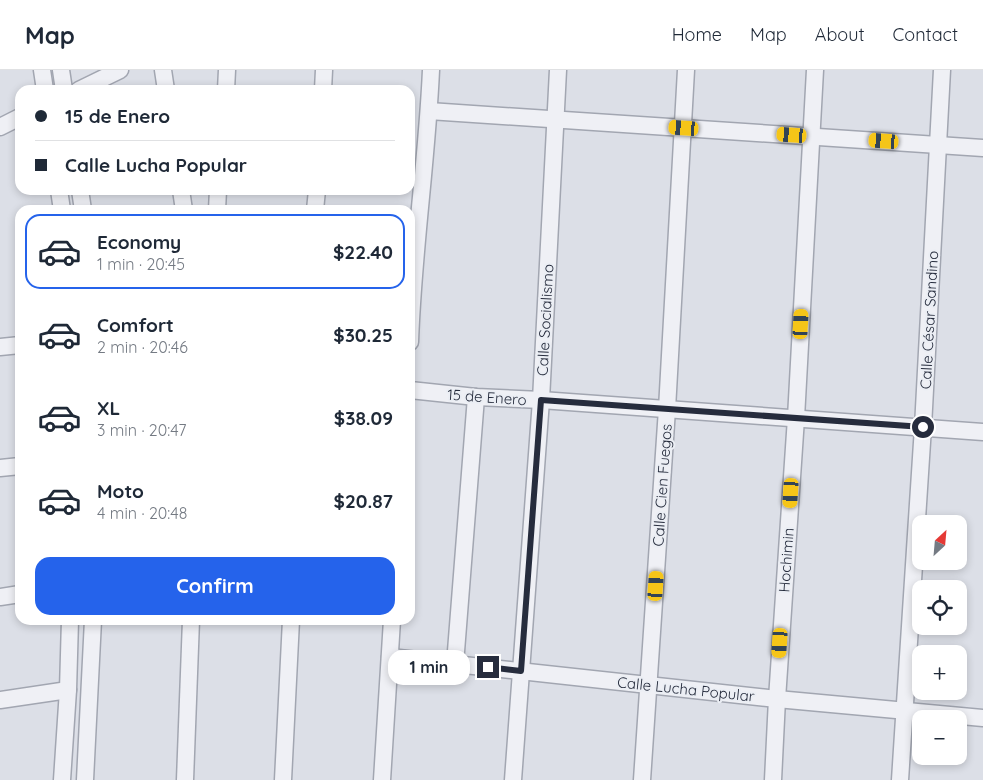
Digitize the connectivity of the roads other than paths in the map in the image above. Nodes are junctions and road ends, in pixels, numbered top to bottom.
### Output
1 (42, 70) edge
2 (61, 70) edge
3 (120, 70) edge
4 (163, 70) edge
5 (227, 70) edge
6 (324, 70) edge
7 (430, 70) edge
8 (558, 70) edge
9 (686, 70) edge
10 (815, 70) edge
11 (942, 70) edge
12 (44, 85) edge
13 (63, 85) edge
14 (89, 85) edge
15 (165, 85) edge
16 (226, 85) edge
17 (323, 85) edge
18 (429, 111) junction
19 (15, 119) edge
20 (556, 120) junction
21 (0, 126) edge
22 (684, 128) junction
23 (810, 136) junction
24 (939, 145) junction
25 (983, 148) edge
26 (415, 258) edge
27 (15, 346) edge
28 (0, 347) edge
29 (415, 391) edge
30 (476, 397) junction
31 (541, 400) junction
32 (667, 409) junction
33 (796, 418) junction
34 (923, 427) junction
35 (983, 432) edge
36 (15, 466) edge
37 (0, 468) edge
38 (15, 595) edge
39 (0, 597) edge
40 (70, 625) edge
41 (93, 625) edge
42 (191, 625) edge
43 (291, 625) edge
44 (392, 625) edge
45 (390, 657) junction
46 (455, 664) junction
47 (521, 671) junction
48 (649, 685) junction
49 (68, 690) junction
50 (777, 699) junction
51 (0, 700) edge
52 (904, 712) junction
53 (983, 718) edge
54 (62, 780) edge
55 (85, 780) edge
56 (185, 780) edge
57 (284, 780) edge
58 (382, 780) edge
59 (513, 780) edge
60 (642, 780) edge
61 (773, 780) edge
62 (900, 780) edge

1 - 12 street
2 - 13 street
3 - 14 street
4 - 15 street
5 - 16 street
6 - 17 street
7 - 18 street
8 - 20 street, Calle Socialismo
9 - 22 street, Calle Cien Fuegos
10 - 23 street, Hochimin
11 - 24 street, Calle César Sandino
18 - 20 street
18 - 26 street
19 - 21 street
20 - 22 street
20 - 31 street, Calle Socialismo
22 - 23 street
22 - 32 street, Calle Cien Fuegos
23 - 24 street
23 - 33 street, Hochimin
24 - 25 street
24 - 34 street, Calle César Sandino
27 - 28 street
29 - 30 street, 15 de Enero
30 - 31 street, 15 de Enero
30 - 46 street
31 - 32 street, 15 de Enero
31 - 47 street, Calle Socialismo
32 - 33 street, 15 de Enero
32 - 48 street, Calle Cien Fuegos
33 - 34 street, 15 de Enero
33 - 50 street, Hochimin
34 - 35 street, 15 de Enero
34 - 52 street, Calle César Sandino
36 - 37 street
38 - 39 street
40 - 49 street
41 - 55 street
42 - 56 street
43 - 57 street
44 - 45 street
45 - 46 street, Calle Lucha Popular
45 - 58 street
46 - 47 street, Calle Lucha Popular
47 - 48 street, Calle Lucha Popular
47 - 59 street, Calle Socialismo
48 - 50 street, Calle Lucha Popular
48 - 60 street, Calle Cien Fuegos
49 - 51 street
49 - 54 street
50 - 52 street, Calle Lucha Popular
50 - 61 street, Hochimin
52 - 53 street, Calle Lucha Popular
52 - 62 street, Calle César Sandino

